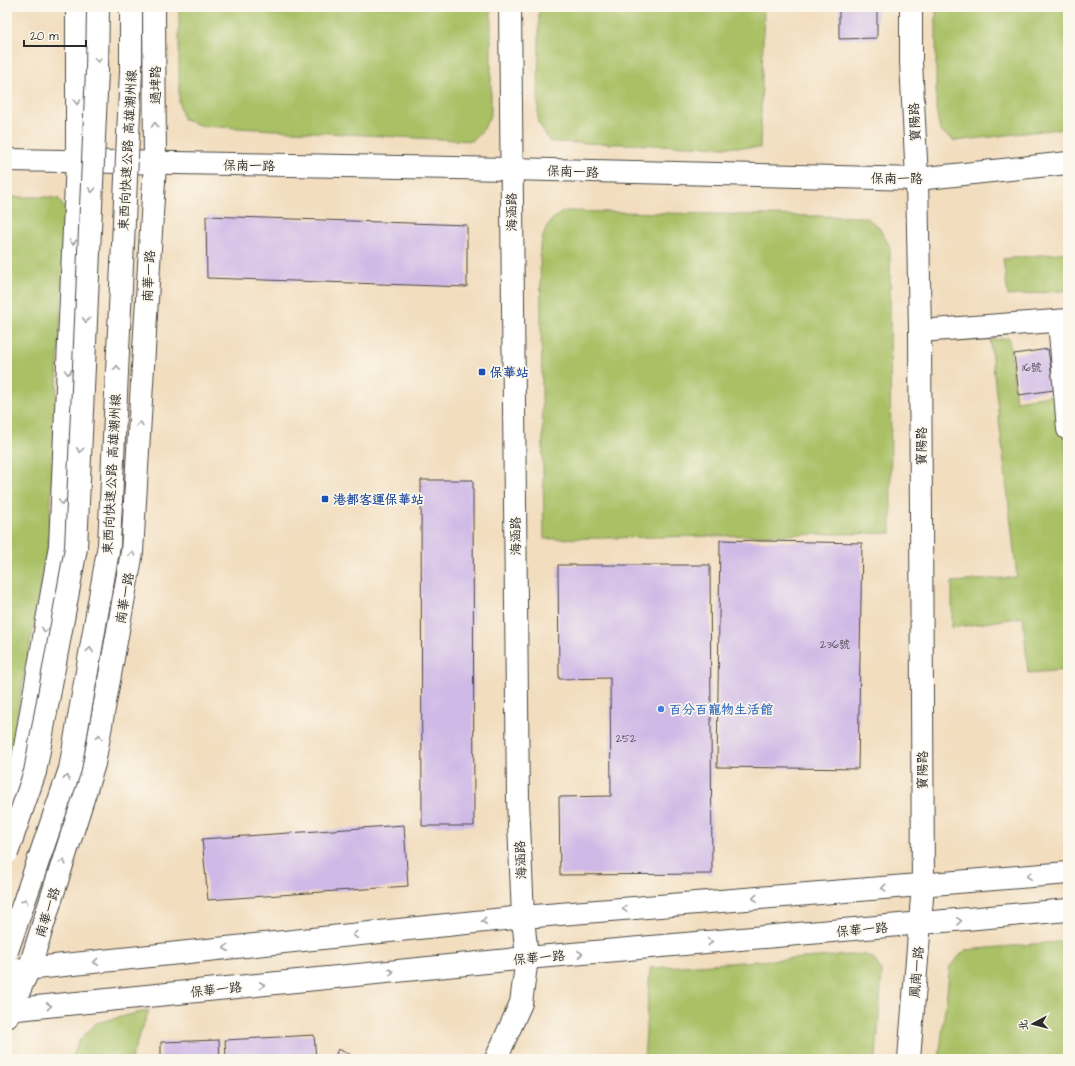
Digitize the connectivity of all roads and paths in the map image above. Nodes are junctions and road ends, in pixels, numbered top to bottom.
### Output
1 (77, 7) edge
2 (98, 7) edge
3 (131, 7) edge
4 (154, 7) edge
5 (510, 7) edge
6 (911, 7) edge
7 (7, 160) edge
8 (77, 161) junction
9 (1068, 163) edge
10 (155, 164) junction
11 (510, 169) junction
12 (917, 179) junction
13 (1064, 321) edge
14 (920, 332) junction
15 (1068, 429) edge
16 (7, 805) edge
17 (7, 853) edge
18 (1068, 873) edge
19 (923, 885) junction
20 (1068, 910) edge
21 (523, 917) junction
22 (920, 924) junction
23 (7, 951) edge
24 (527, 958) junction
25 (28, 969) junction
26 (7, 970) edge
27 (8, 1012) edge
28 (496, 1059) edge
29 (909, 1059) edge

1 -> 8 main road
2 -> 17 main road, bridge
23 -> 3 main road, 東西向快速公路 高雄潮州線, bridge
10 -> 4 main road, 過埤路
5 - 11 main road, 海涵路
6 - 12 main road, 寶陽路
7 - 8 main road, 保南一路
8 - 10 main road, 保南一路
8 -> 16 main road
9 - 12 main road, 保南一路
10 - 11 main road, 保南一路
25 -> 10 main road, 南華一路
11 - 12 main road, 保南一路
11 - 21 main road, 海涵路
12 - 14 main road, 寶陽路
13 - 14 main road
13 - 15 main road
14 - 19 main road, 寶陽路
18 -> 19 main road
19 -> 21 main road
19 - 22 main road, 鳳南一路
22 -> 20 main road, 保華一路
21 - 24 main road, 海涵路
21 -> 25 main road
24 -> 22 main road, 保華一路
22 - 29 main road, 鳳南一路
27 -> 24 main road, 保華一路
24 - 28 main road, 海涵路
25 - 26 main road
25 - 27 main road, 南華一路

